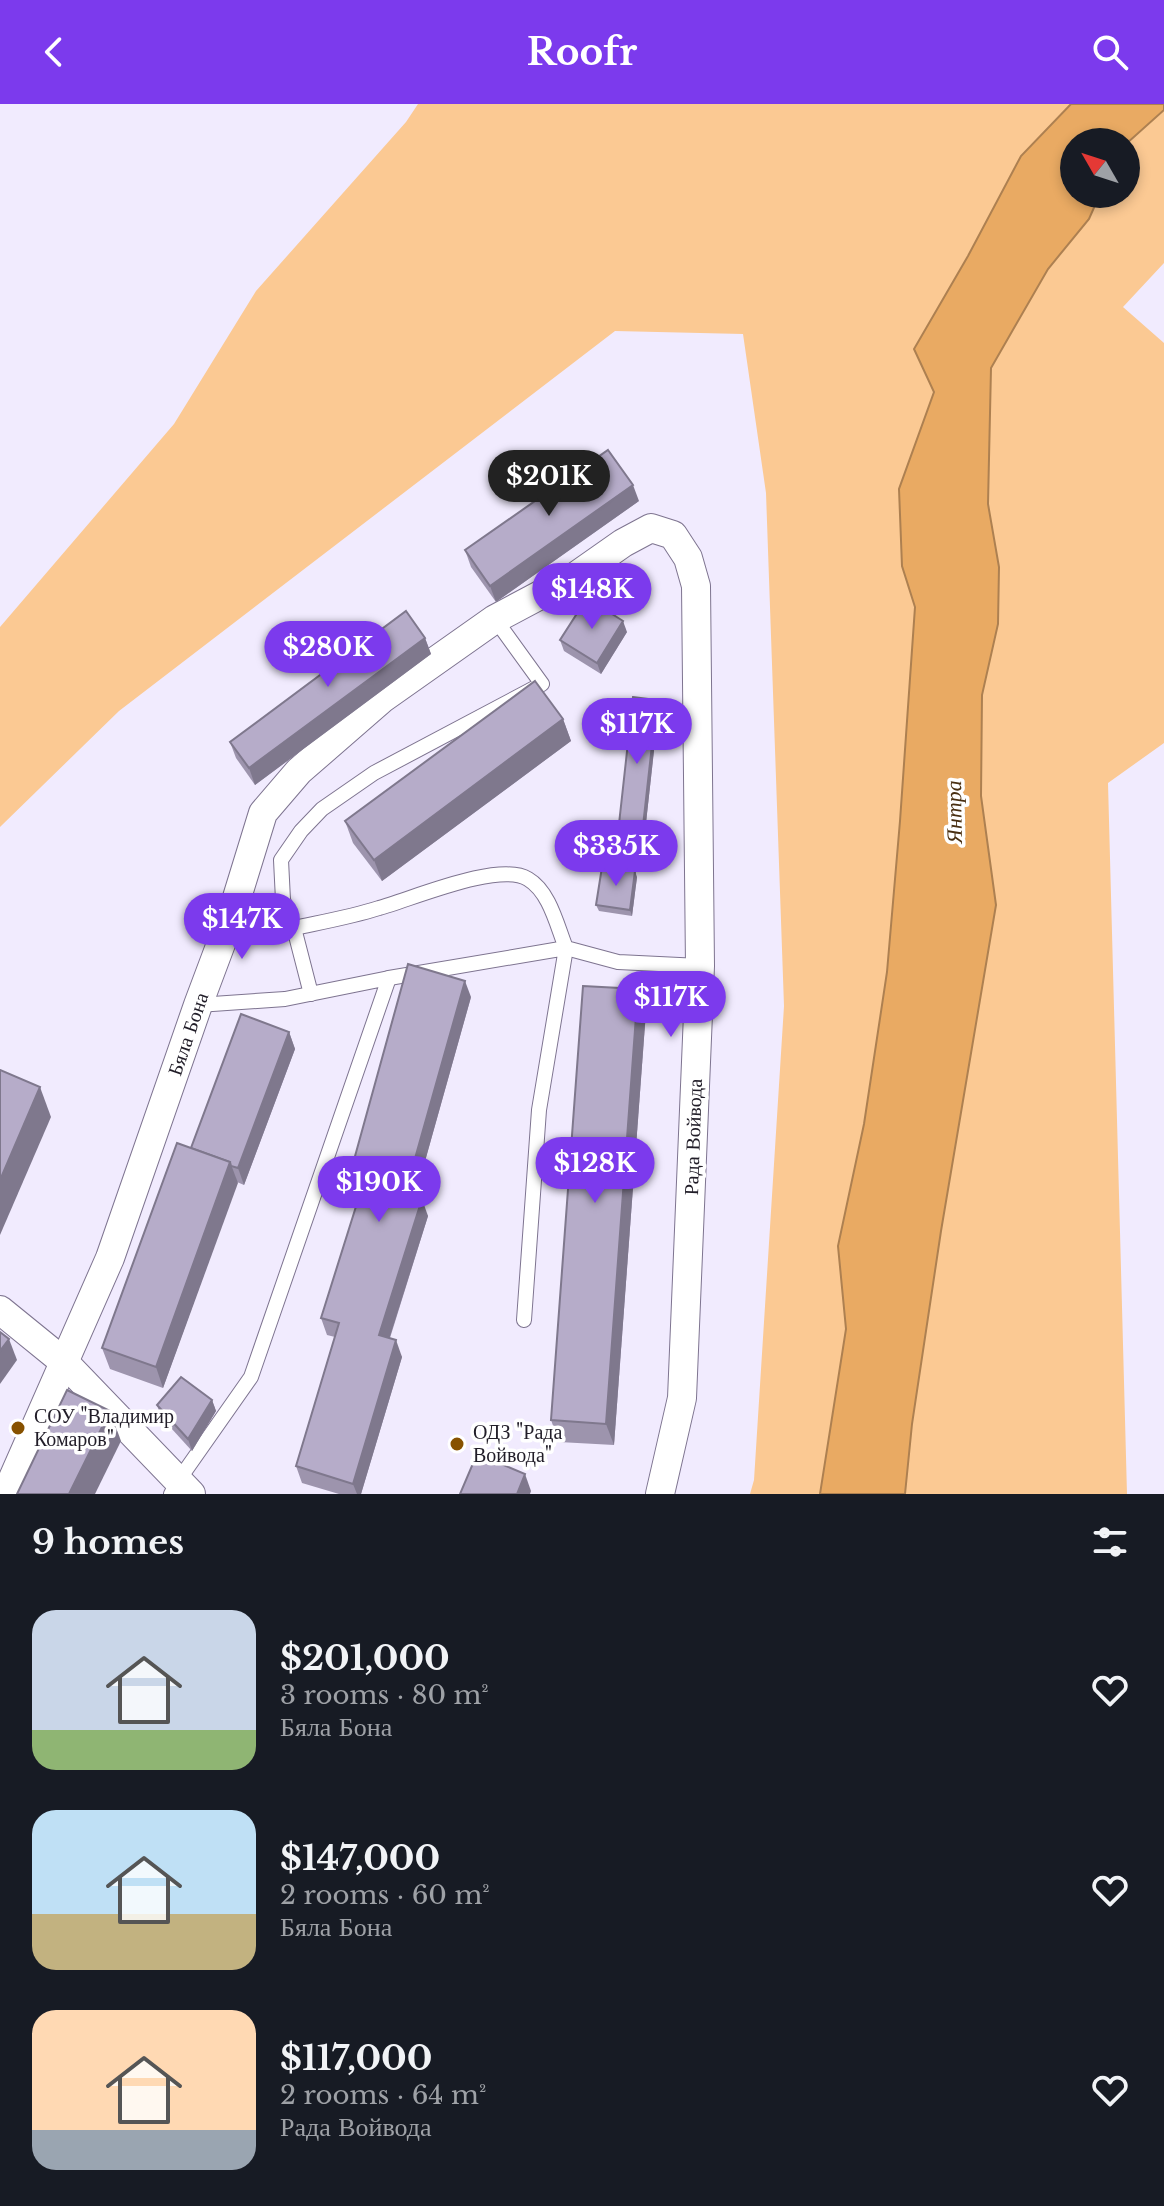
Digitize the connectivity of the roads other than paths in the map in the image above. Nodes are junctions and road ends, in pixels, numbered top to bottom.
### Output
1 (696, 586) joint
2 (495, 619) junction
3 (283, 900) junction
4 (231, 917) junction
5 (294, 928) junction
6 (566, 948) junction
7 (700, 966) junction
8 (389, 978) junction
9 (311, 994) junction
10 (198, 1005) junction
11 (0, 1310) edge
12 (524, 1320) dead end
13 (64, 1362) junction
14 (180, 1490) edge
15 (6, 1494) edge
16 (660, 1494) edge

1 - 2 street, Бяла Бона
1 - 7 street, Рада Войвода
2 - 3 lane
2 - 4 street, Бяла Бона
3 - 4 lane
3 - 5 lane
4 - 10 street, Бяла Бона
5 - 6 lane
5 - 9 lane
6 - 7 lane
6 - 8 lane
6 - 12 lane
7 - 16 street, Рада Войвода
8 - 9 lane
8 - 14 lane
9 - 10 lane
10 - 13 street, Бяла Бона
11 - 13 street
13 - 14 street
13 - 15 street, Бяла Бона

